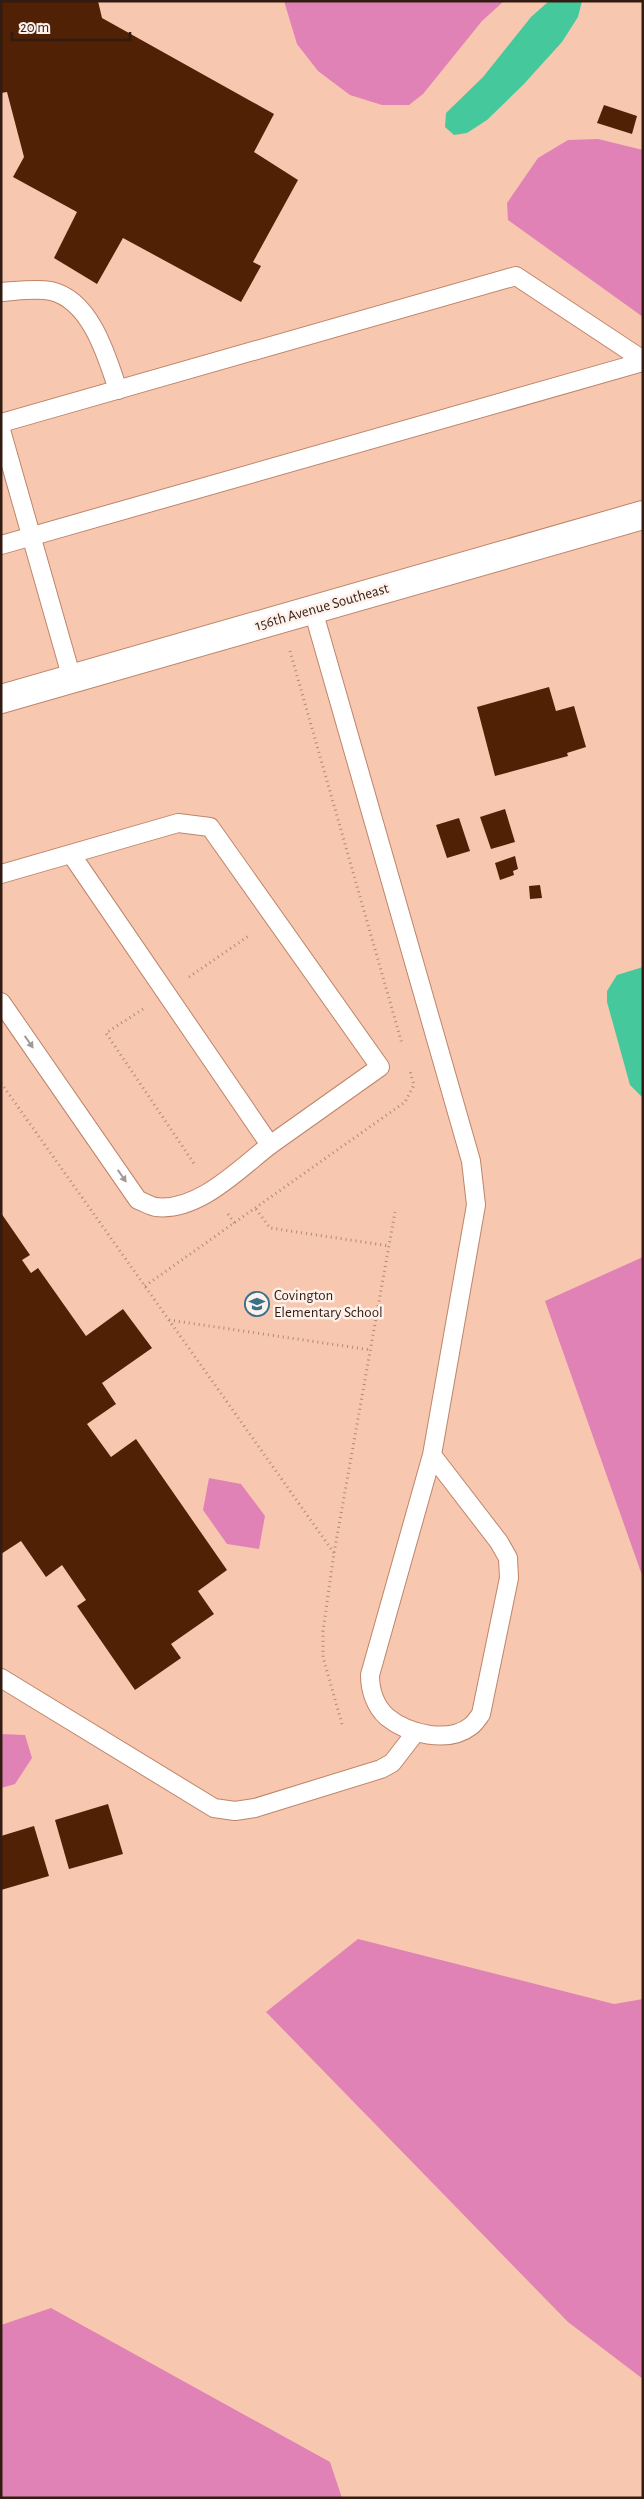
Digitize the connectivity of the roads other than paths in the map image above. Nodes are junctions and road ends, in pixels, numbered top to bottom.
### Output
1 (1, 292) edge
2 (643, 361) edge
3 (118, 390) junction
4 (1, 423) edge
5 (1, 430) edge
6 (643, 515) edge
7 (32, 536) junction
8 (1, 545) edge
9 (313, 610) junction
10 (72, 679) junction
11 (1, 699) edge
12 (71, 854) junction
13 (1, 874) edge
14 (1, 1002) edge
15 (270, 1145) junction
16 (432, 1455) junction
17 (1, 1678) edge
18 (416, 1732) junction

1 - 3 lane
2 - 3 lane
2 - 7 lane
3 - 4 lane
5 - 7 lane
6 - 9 street, 156th Avenue Southeast
7 - 8 lane
7 - 10 lane
9 - 10 street, 156th Avenue Southeast
9 - 16 lane
10 - 11 street, 156th Avenue Southeast
12 - 13 lane
12 - 15 lane
12 - 15 lane
14 -> 15 lane
16 - 18 lane
16 - 18 lane
17 - 18 lane

